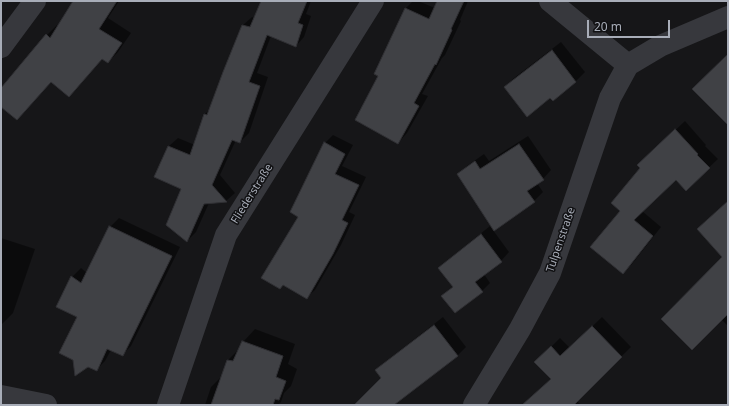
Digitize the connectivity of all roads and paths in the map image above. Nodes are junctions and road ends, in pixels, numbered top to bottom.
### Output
1 (35, 1) edge
2 (373, 1) edge
3 (550, 1) edge
4 (728, 17) edge
5 (1, 47) edge
6 (628, 65) junction
7 (1, 396) edge
8 (46, 405) edge
9 (168, 405) edge
10 (474, 405) edge

1 - 5 street
2 - 9 street, Fliederstraße
3 - 6 street
4 - 6 street
6 - 10 street, Tulpenstraße
7 - 8 street

